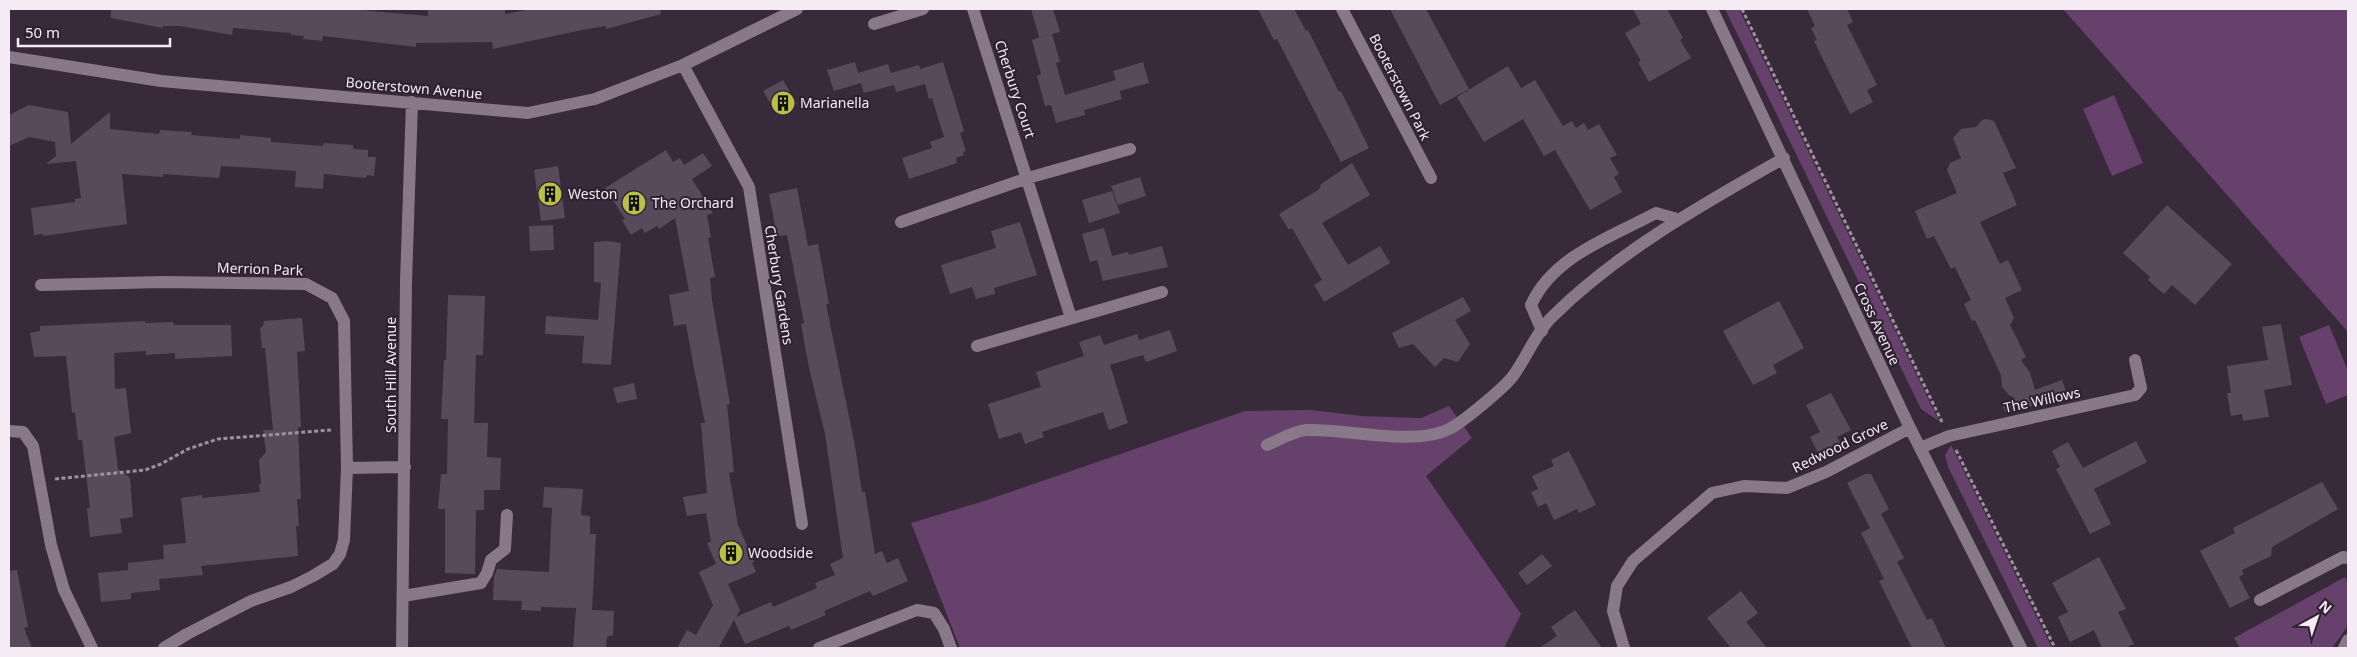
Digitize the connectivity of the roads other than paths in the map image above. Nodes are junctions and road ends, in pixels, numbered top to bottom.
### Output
1 (797, 9) edge
2 (923, 9) edge
3 (973, 9) edge
4 (1342, 9) edge
5 (1712, 9) edge
6 (874, 24) dead end
7 (9, 57) edge
8 (683, 66) junction
9 (412, 102) junction
10 (1130, 149) dead end
11 (1784, 158) junction
12 (1028, 178) junction
13 (1431, 178) dead end
14 (1677, 220) junction
15 (901, 222) dead end
16 (41, 285) dead end
17 (1162, 292) dead end
18 (1071, 318) junction
19 (1542, 331) junction
20 (978, 346) dead end
21 (2135, 360) dead end
22 (1910, 428) junction
23 (9, 430) edge
24 (1267, 445) dead end
25 (1920, 448) junction
26 (405, 467) junction
27 (347, 468) junction
28 (507, 515) dead end
29 (802, 524) dead end
30 (2348, 558) edge
31 (403, 596) junction
32 (2260, 600) dead end
33 (2348, 640) edge
34 (92, 648) edge
35 (164, 648) edge
36 (402, 648) edge
37 (819, 648) edge
38 (951, 648) edge
39 (1624, 648) edge
40 (2021, 648) edge
41 (2344, 648) edge

1 - 8 street, Booterstown Avenue
2 - 6 street
3 - 12 street, Cherbury Court
4 - 13 street, Booterstown Park
5 - 11 street, Cross Avenue
7 - 9 street, Booterstown Avenue
8 - 9 street, Booterstown Avenue
8 - 29 street, Cherbury Gardens
9 - 26 street, South Hill Avenue
10 - 12 street
11 - 14 street
11 - 22 street, Cross Avenue
12 - 15 street
12 - 18 street, Cherbury Court
14 - 19 street
14 - 19 street
16 - 27 street, Merrion Park
17 - 18 street
18 - 20 street
19 - 24 street
21 - 25 street, The Willows
22 - 25 street, Cross Avenue
22 - 39 street, Redwood Grove
23 - 34 street
25 - 40 street, Cross Avenue
26 - 27 street
26 - 31 street, South Hill Avenue
27 - 35 street, Merrion Park
28 - 31 street
30 - 32 street
31 - 36 street, South Hill Avenue
33 - 41 street
37 - 38 street

